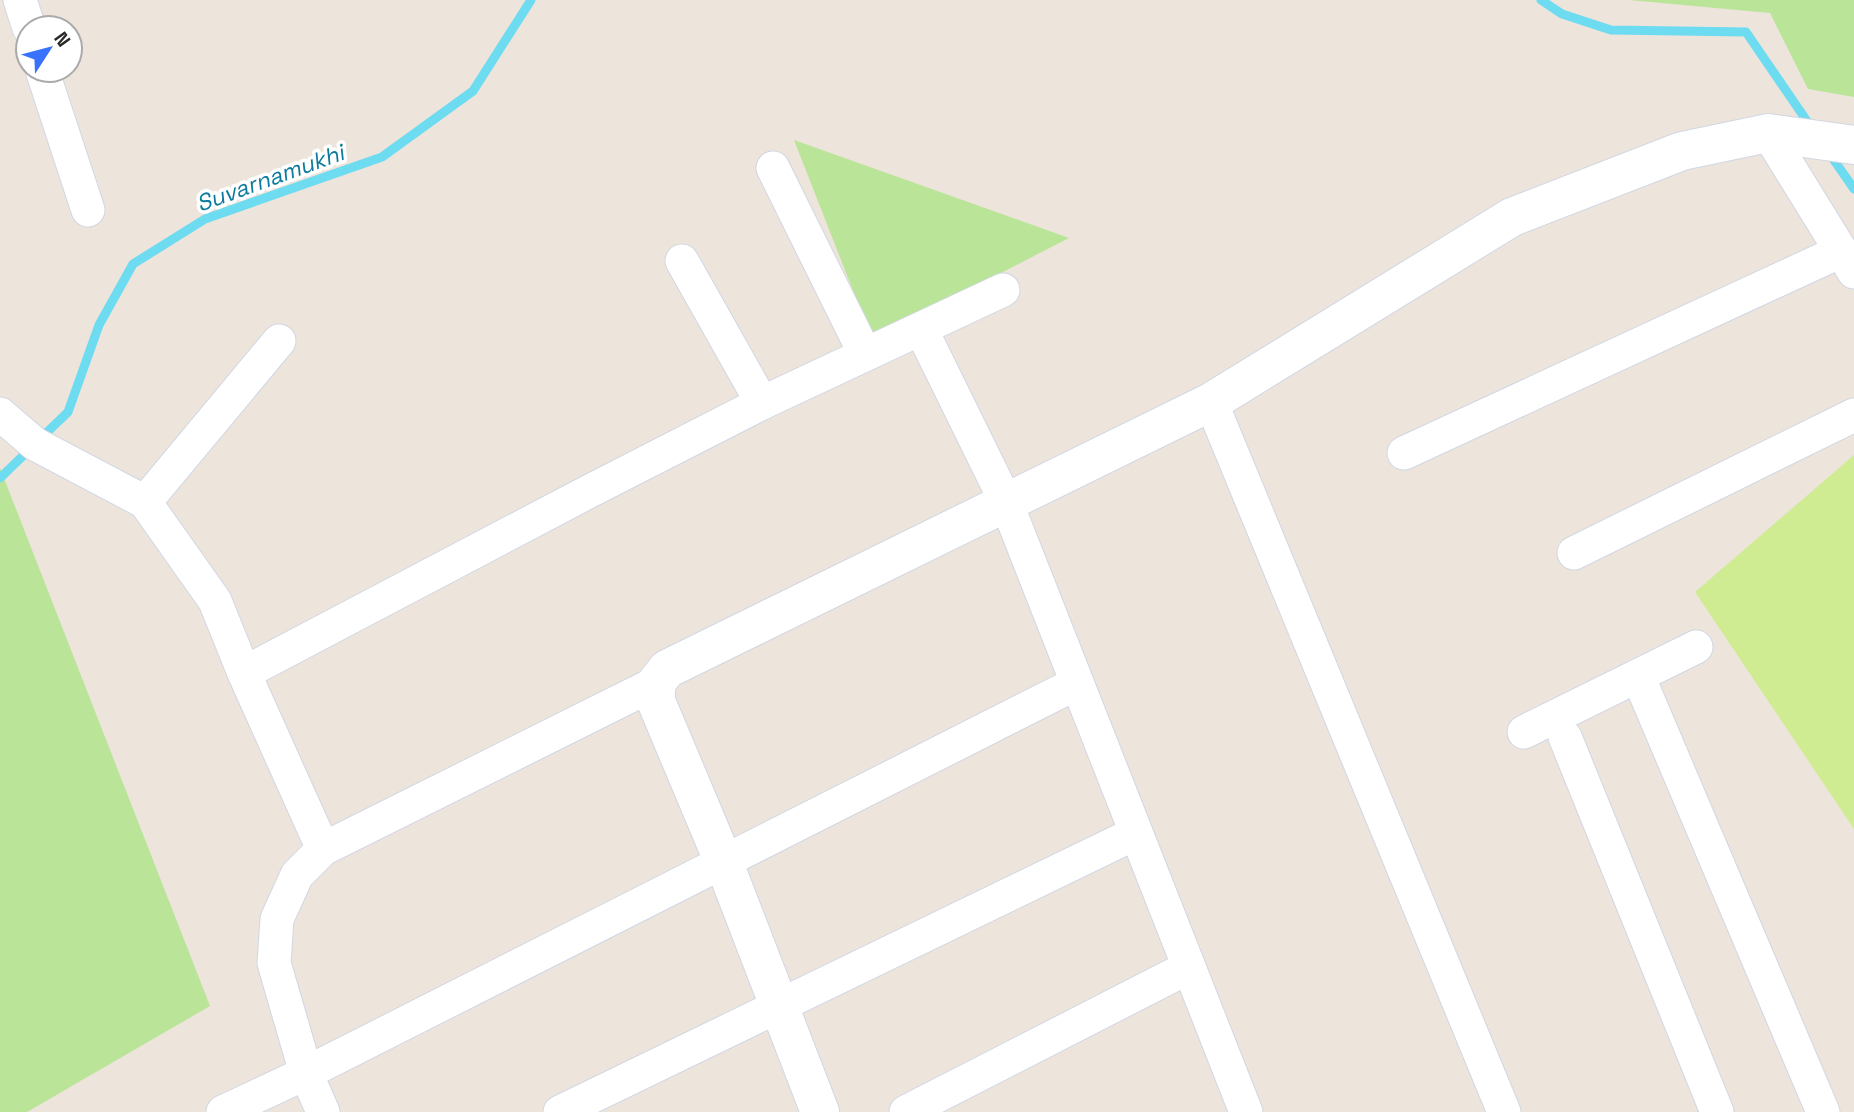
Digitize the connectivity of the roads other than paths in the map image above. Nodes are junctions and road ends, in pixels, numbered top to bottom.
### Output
1 (48, 84) edge
2 (1769, 133) junction
3 (1836, 143) edge
4 (773, 168) dead end
5 (88, 210) dead end
6 (682, 261) dead end
7 (1847, 262) edge
8 (1003, 290) dead end
9 (921, 329) junction
10 (279, 341) dead end
11 (865, 354) junction
12 (1211, 402) junction
13 (762, 403) junction
14 (0, 414) edge
15 (1854, 415) edge
16 (1404, 453) dead end
17 (145, 502) junction
18 (1006, 502) junction
19 (1574, 553) dead end
20 (1696, 647) dead end
21 (244, 673) junction
22 (1638, 676) junction
23 (656, 683) junction
24 (1077, 683) junction
25 (1524, 732) dead end
26 (1565, 737) dead end
27 (1136, 833) junction
28 (323, 849) junction
29 (724, 863) junction
30 (1189, 967) junction
31 (780, 1006) junction
32 (306, 1073) junction
33 (1244, 1111) edge
34 (223, 1112) edge
35 (323, 1112) edge
36 (560, 1112) edge
37 (820, 1112) edge
38 (906, 1112) edge
39 (1504, 1112) edge
40 (1717, 1112) edge
41 (1823, 1112) edge

1 - 5 street
2 - 3 street
2 - 7 street
2 - 12 street
4 - 11 street
6 - 13 street
7 - 16 street
8 - 9 street
9 - 11 street
9 - 18 street
10 - 17 street
11 - 13 street
12 - 18 street
12 - 39 street
13 - 21 street
14 - 17 street
15 - 19 street
17 - 21 street
18 - 23 street
18 - 24 street
20 - 22 street
21 - 28 street
22 - 25 street
22 - 41 street
23 - 28 street
23 - 29 street
24 - 27 street
24 - 29 street
26 - 40 street
27 - 30 street
27 - 31 street
28 - 32 street
29 - 31 street
29 - 32 street
30 - 33 street
30 - 38 street
31 - 36 street
31 - 37 street
32 - 34 street
32 - 35 street

